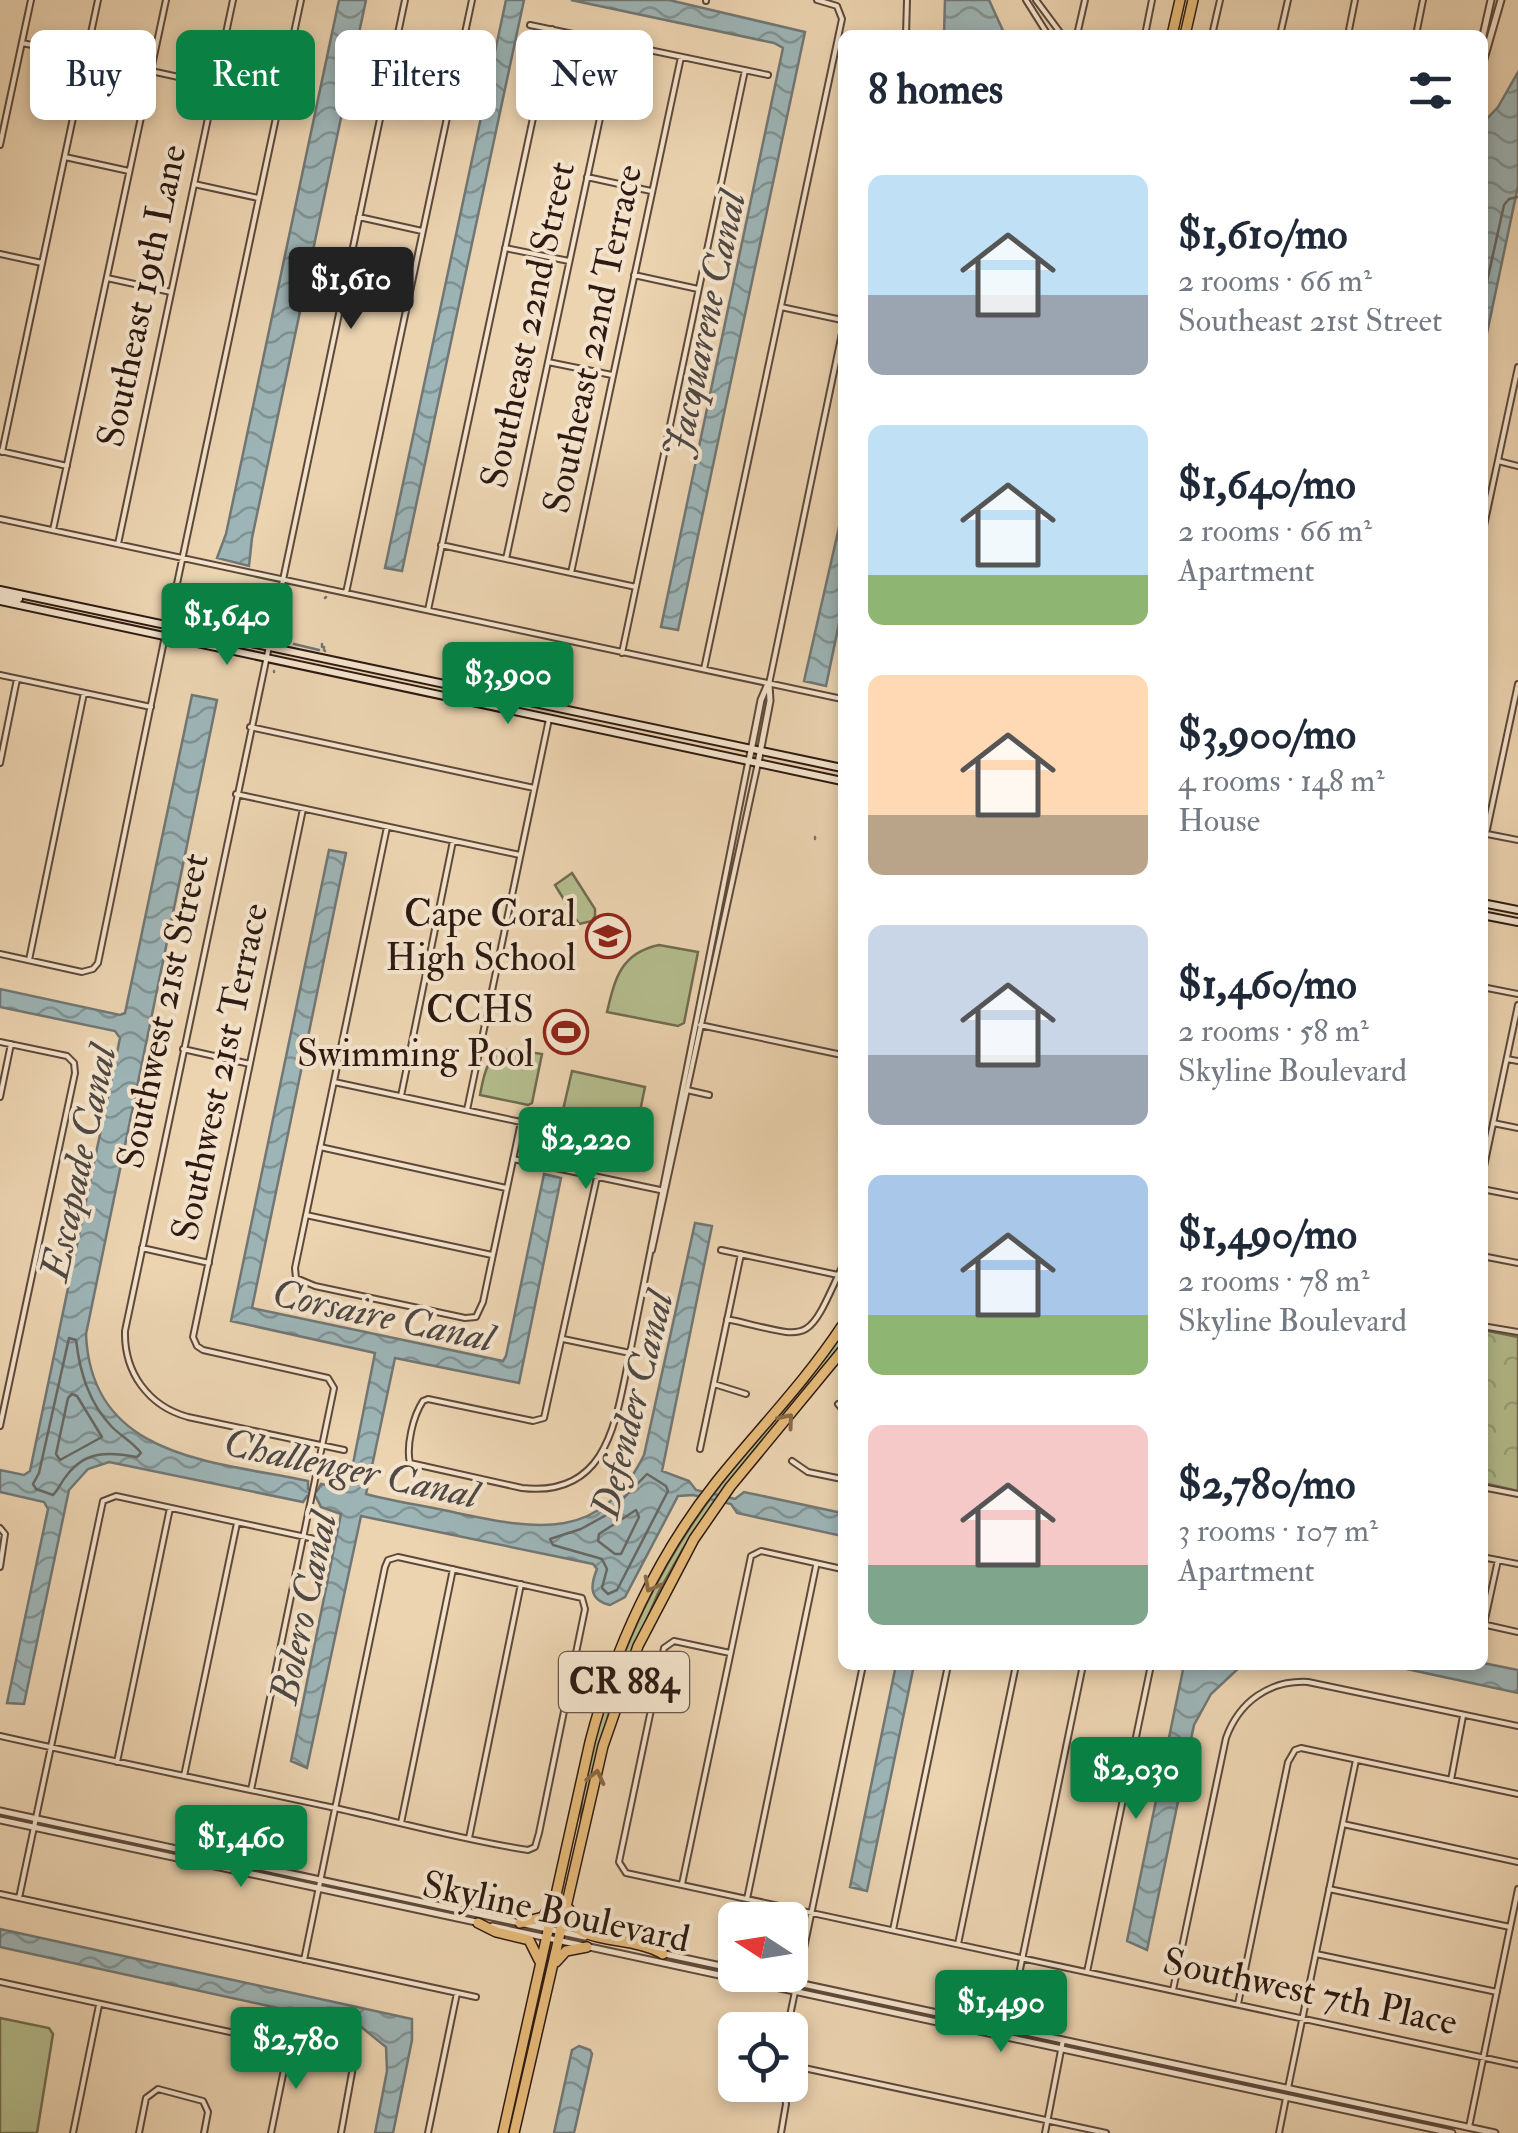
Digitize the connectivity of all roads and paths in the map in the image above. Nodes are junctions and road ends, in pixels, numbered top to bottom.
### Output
1 (31, 0) edge
2 (98, 0) edge
3 (166, 0) edge
4 (234, 0) edge
5 (301, 0) edge
6 (404, 0) edge
7 (472, 0) edge
8 (817, 0) edge
9 (907, 0) edge
10 (1026, 0) edge
11 (1036, 0) edge
12 (1085, 0) edge
13 (1152, 0) edge
14 (1180, 0) edge
15 (1193, 0) edge
16 (1220, 0) edge
17 (1288, 0) edge
18 (1355, 0) edge
19 (1423, 0) edge
20 (1492, 0) edge
21 (1500, 0) edge
22 (530, 25) dead end
23 (552, 29) junction
24 (92, 30) edge
25 (227, 30) edge
26 (557, 30) edge
27 (840, 30) edge
28 (906, 30) edge
29 (1045, 30) edge
30 (1058, 30) edge
31 (1078, 30) edge
32 (1146, 30) edge
33 (1173, 30) edge
34 (1187, 30) edge
35 (1213, 30) edge
36 (1281, 30) edge
37 (1349, 30) edge
38 (1417, 30) edge
39 (1484, 30) edge
40 (838, 38) edge
41 (22, 43) junction
42 (1488, 44) edge
43 (30, 45) edge
44 (156, 48) edge
45 (653, 51) edge
46 (835, 52) junction
47 (838, 53) edge
48 (681, 57) junction
49 (745, 70) junction
50 (768, 75) dead end
51 (73, 120) edge
52 (140, 120) edge
53 (208, 120) edge
54 (600, 120) edge
55 (0, 144) edge
56 (65, 157) junction
57 (129, 171) junction
58 (588, 177) junction
59 (194, 184) junction
60 (652, 191) junction
61 (259, 198) junction
62 (358, 217) junction
63 (423, 231) junction
64 (505, 248) junction
65 (0, 254) edge
66 (570, 262) junction
67 (42, 264) junction
68 (634, 275) junction
69 (107, 278) junction
70 (699, 290) junction
71 (171, 292) junction
72 (780, 307) junction
73 (838, 319) edge
74 (838, 352) edge
75 (548, 362) junction
76 (1518, 368) edge
77 (613, 375) junction
78 (1, 452) edge
79 (1498, 461) junction
80 (66, 466) junction
81 (1518, 466) edge
82 (1488, 507) edge
83 (0, 519) edge
84 (53, 530) junction
85 (118, 544) junction
86 (442, 546) junction
87 (183, 558) junction
88 (506, 559) junction
89 (571, 573) junction
90 (282, 579) junction
91 (636, 587) junction
92 (346, 593) junction
93 (0, 596) edge
94 (428, 610) junction
95 (168, 626) junction
96 (166, 636) junction
97 (267, 647) junction
98 (622, 653) junction
99 (265, 657) junction
100 (704, 670) junction
101 (0, 674) edge
102 (17, 678) junction
103 (769, 684) junction
104 (1518, 684) edge
105 (84, 692) junction
106 (838, 698) edge
107 (151, 707) junction
108 (549, 718) junction
109 (250, 728) junction
110 (751, 750) junction
111 (760, 751) junction
112 (748, 761) junction
113 (0, 763) edge
114 (758, 763) junction
115 (838, 766) edge
116 (838, 781) edge
117 (534, 788) junction
118 (742, 791) junction
119 (236, 794) junction
120 (303, 809) junction
121 (1488, 815) edge
122 (387, 827) junction
123 (743, 828) junction
124 (1488, 834) edge
125 (1518, 840) edge
126 (454, 841) junction
127 (521, 855) junction
128 (1488, 904) edge
129 (1518, 910) edge
130 (1488, 916) edge
131 (1518, 922) edge
132 (0, 954) edge
133 (28, 960) junction
134 (1488, 988) edge
135 (1518, 994) edge
136 (1518, 1004) edge
137 (698, 1024) junction
138 (0, 1042) edge
139 (11, 1044) junction
140 (183, 1049) junction
141 (838, 1054) edge
142 (1507, 1059) junction
143 (1518, 1061) edge
144 (250, 1064) junction
145 (334, 1082) junction
146 (685, 1089) junction
147 (709, 1095) dead end
148 (401, 1096) junction
149 (0, 1098) edge
150 (467, 1110) junction
151 (1494, 1123) junction
152 (1518, 1128) edge
153 (320, 1148) junction
154 (1488, 1150) edge
155 (513, 1160) junction
156 (597, 1177) junction
157 (507, 1188) junction
158 (1488, 1190) edge
159 (664, 1191) junction
160 (1518, 1196) edge
161 (306, 1215) junction
162 (142, 1248) junction
163 (721, 1250) dead end
164 (740, 1254) junction
165 (493, 1255) junction
166 (1488, 1257) edge
167 (209, 1263) junction
168 (1518, 1263) edge
169 (838, 1276) joint
170 (727, 1320) junction
171 (838, 1324) edge
172 (1488, 1327) edge
173 (838, 1332) edge
174 (1518, 1332) edge
175 (563, 1339) junction
176 (630, 1353) junction
177 (838, 1356) edge
178 (809, 1372) junction
179 (714, 1384) junction
180 (746, 1394) dead end
181 (0, 1426) edge
182 (322, 1446) junction
183 (700, 1448) dead end
184 (344, 1450) dead end
185 (792, 1462) dead end
186 (838, 1478) edge
187 (1488, 1488) edge
188 (1518, 1494) edge
189 (170, 1508) junction
190 (237, 1522) junction
191 (0, 1528) edge
192 (304, 1536) junction
193 (324, 1541) dead end
194 (1488, 1558) edge
195 (1498, 1560) junction
196 (816, 1564) junction
197 (1518, 1564) edge
198 (0, 1567) edge
199 (838, 1568) edge
200 (454, 1570) junction
201 (521, 1584) junction
202 (1488, 1603) edge
203 (1488, 1625) edge
204 (1518, 1632) edge
205 (730, 1653) junction
206 (862, 1670) edge
207 (947, 1670) edge
208 (1015, 1670) edge
209 (1082, 1670) edge
210 (1150, 1670) edge
211 (1464, 1715) junction
212 (1518, 1726) edge
213 (0, 1736) edge
214 (50, 1747) junction
215 (1356, 1760) junction
216 (117, 1762) junction
217 (184, 1776) junction
218 (1450, 1780) junction
219 (250, 1790) junction
220 (1518, 1794) edge
221 (577, 1797) junction
222 (335, 1808) junction
223 (0, 1810) edge
224 (36, 1818) junction
225 (0, 1820) edge
226 (400, 1823) junction
227 (1343, 1824) junction
228 (34, 1827) junction
229 (468, 1838) junction
230 (1518, 1862) edge
231 (574, 1872) junction
232 (320, 1880) junction
233 (682, 1885) junction
234 (318, 1888) junction
235 (1329, 1889) junction
236 (1518, 1889) edge
237 (0, 1894) edge
238 (20, 1898) junction
239 (747, 1899) junction
240 (811, 1914) junction
241 (478, 1923) junction
242 (520, 1923) junction
243 (1510, 1927) junction
244 (808, 1929) edge
245 (893, 1930) junction
246 (554, 1935) junction
247 (958, 1944) junction
248 (587, 1946) junction
249 (664, 1954) junction
250 (1316, 1954) junction
251 (1022, 1958) junction
252 (304, 1960) junction
253 (718, 1965) edge
254 (540, 1968) junction
255 (1087, 1972) junction
256 (718, 1975) edge
257 (0, 1982) edge
258 (808, 1985) edge
259 (1173, 1990) junction
260 (457, 1992) junction
261 (795, 1992) joint
262 (1497, 1992) junction
263 (476, 1996) dead end
264 (99, 2004) junction
265 (1238, 2004) junction
266 (791, 2012) edge
267 (1302, 2018) junction
268 (1008, 2028) junction
269 (1006, 2038) junction
270 (1063, 2040) junction
271 (289, 2044) junction
272 (1060, 2049) junction
273 (1483, 2057) junction
274 (1518, 2065) edge
275 (529, 2066) junction
276 (808, 2069) edge
277 (1288, 2088) junction
278 (1286, 2097) junction
279 (786, 2102) edge
280 (1047, 2121) junction
281 (1468, 2130) edge
282 (73, 2133) edge
283 (138, 2133) edge
284 (204, 2133) edge
285 (271, 2133) edge
286 (340, 2133) edge
287 (428, 2133) edge
288 (503, 2133) edge
289 (514, 2133) edge
290 (782, 2133) edge
291 (1045, 2133) edge
292 (1106, 2133) edge
293 (1279, 2133) edge
294 (1452, 2133) edge
295 (1495, 2133) edge

1 - 41 street
2 - 24 street
3 - 44 street
4 - 25 street, Southeast 19th Lane
5 - 61 street
6 - 62 street, Southwest 21st Street
7 - 63 street
8 - 27 street
9 - 28 street
10 - 29 street
11 - 30 street
12 - 31 street
13 - 32 street
14 - 33 highway
15 - 34 highway
16 - 35 street
17 - 36 street
18 - 37 street
19 - 38 street
20 - 39 street
21 - 42 street
22 - 23 street
23 - 26 street
23 - 64 street
40 - 46 street
41 - 43 street
41 - 55 street
45 - 48 street
46 - 47 street
46 - 72 street
48 - 49 street
48 - 60 street, Southeast 22nd Terrace
49 - 50 street
49 - 70 street
51 - 56 street
52 - 57 street
53 - 59 street, Southeast 19th Lane
54 - 58 street, Southeast 22nd Street
56 - 57 street
56 - 67 street
57 - 69 street
58 - 60 street
58 - 66 street, Southeast 22nd Street
59 - 61 street
59 - 71 street, Southeast 19th Lane
60 - 68 street, Southeast 22nd Terrace
61 - 87 street
62 - 63 street
62 - 90 street, Southwest 21st Street
63 - 92 street
64 - 66 street
64 - 86 street
65 - 67 street
66 - 75 street, Southeast 22nd Street
67 - 78 street
68 - 70 street
68 - 77 street, Southeast 22nd Terrace
69 - 71 street
69 - 80 street
70 - 91 street
71 - 85 street, Southeast 19th Lane
72 - 73 street
72 - 100 street
74 - 103 street
75 - 77 street
75 - 88 street, Southeast 22nd Street
76 - 79 street
77 - 89 street, Southeast 22nd Terrace
78 - 80 street
79 - 81 street
79 - 82 street
80 - 84 street
83 - 84 street
84 - 85 street
85 - 87 street
86 - 88 street
86 - 94 street
87 - 90 street
87 - 95 street
88 - 89 street
89 - 91 street
90 - 92 street
90 - 97 street, Southwest 21st Street
91 - 98 street
92 - 94 street
93 - 95 main road
93 - 96 main road
94 - 98 street
95 - 97 main road
96 - 99 main road
96 - 107 street
97 - 99 street, Southwest 21st Street
97 - 110 main road
98 - 100 street
99 - 108 main road
99 - 109 street, Southwest 21st Street
100 - 103 street
101 - 102 street
102 - 105 street
102 - 113 street
103 - 106 street
103 - 110 street
103 - 111 street
104 - 121 street
105 - 107 street
105 - 133 street
107 - 133 street
108 - 112 main road
108 - 117 street
109 - 117 street
109 - 119 street, Southwest 21st Street
110 - 111 main road
110 - 112 street
111 - 114 street
111 - 115 main road
112 - 114 main road
112 - 118 street
114 - 116 main road
114 - 123 street
117 - 127 street
118 - 123 street
118 - 137 street
119 - 120 street
119 - 140 street, Southwest 21st Street
120 - 122 street
120 - 144 street, Southwest 21st Terrace
122 - 126 street
122 - 145 street
123 - 137 street
124 - 125 street
126 - 127 street
126 - 148 street
127 - 150 street
128 - 129 main road
130 - 131 main road
132 - 133 street
134 - 135 street
136 - 142 street
137 - 141 street
137 - 146 street
138 - 139 street
139 - 149 street
139 - 181 street
140 - 144 street
140 - 162 street, Southwest 21st Street
142 - 143 street
142 - 151 street
144 - 167 street, Southwest 21st Terrace
145 - 148 street
145 - 153 street
146 - 147 street
146 - 159 street
148 - 150 street
150 - 155 street
151 - 152 street
151 - 154 street
153 - 157 street
153 - 161 street
155 - 156 street
155 - 157 street
156 - 159 street
156 - 175 street
157 - 165 street
158 - 160 street
159 - 176 street
161 - 165 street
161 - 165 street
162 - 167 street
162 - 182 street, Southwest 21st Street
163 - 164 street
164 - 169 street
164 - 170 street
166 - 168 street
167 - 182 street, Southwest 21st Terrace
169 - 170 street
170 - 179 street
171 - 178 highway
172 - 174 street
173 - 178 highway, CR 884
175 - 176 street
175 - 176 street
231 -> 177 highway, CR 884
178 -> 221 highway, CR 884
179 - 180 street
179 - 183 street
182 - 184 street
182 - 192 street
185 - 186 street
187 - 188 street
189 - 190 street
189 - 214 street
189 - 216 street
190 - 192 street
190 - 217 street
191 - 198 street
192 - 193 street
192 - 219 street
194 - 195 street
195 - 197 street
195 - 202 street
196 - 199 street
196 - 205 street
196 - 239 street
200 - 201 street
200 - 222 street
200 - 226 street
201 - 229 street
201 - 229 street
203 - 204 street
205 - 233 street
205 - 233 street, Southwest 7th Place
206 - 240 street
207 - 245 street
208 - 247 street
209 - 251 street
210 - 255 street
211 - 212 street
211 - 218 street
211 - 259 street
213 - 214 street
214 - 216 street
214 - 224 street
215 - 218 street
215 - 227 street
215 - 265 street
216 - 217 street
217 - 219 street
218 - 220 street
219 - 222 street
221 - 242 highway
221 - 246 highway, CR 884
222 - 226 street
222 - 232 street
223 - 224 street, Skyline Boulevard
224 - 228 street
224 - 232 street, Skyline Boulevard
225 - 228 street, Skyline Boulevard
226 - 229 street
227 - 230 street
227 - 235 street
228 - 234 street, Skyline Boulevard
228 - 238 street
231 - 246 highway, CR 884
231 - 249 highway
232 - 234 street
232 - 242 street, Skyline Boulevard
233 - 239 street, Southwest 7th Place
234 - 241 street, Skyline Boulevard
234 - 252 street
235 - 243 street
235 - 250 street
236 - 243 street
237 - 238 street
238 - 252 street
239 - 240 street, Southwest 7th Place
240 - 244 street
240 - 245 street, Southwest 7th Place
241 - 246 street, Skyline Boulevard
241 - 254 highway
242 - 246 street, Skyline Boulevard
243 - 262 street
245 - 247 street, Southwest 7th Place
246 - 248 street, Skyline Boulevard
246 - 249 street, Skyline Boulevard
246 - 254 highway, CR 884
246 - 275 highway, CR 884
247 - 251 street, Southwest 7th Place
248 - 256 street, Skyline Boulevard
248 - 275 highway
249 - 253 street, Skyline Boulevard
250 - 262 street
250 - 267 street
251 - 255 street, Southwest 7th Place
251 - 268 street
252 - 260 street
254 - 288 highway, CR 884
255 - 259 street, Southwest 7th Place
257 - 264 street
258 - 268 street
259 - 265 street, Southwest 7th Place
260 - 263 street
260 - 287 street
261 - 266 street
261 - 269 street, Skyline Boulevard
262 - 273 street
264 - 271 street
264 - 282 street
265 - 267 street, Southwest 7th Place
267 - 273 street, Southwest 7th Place
267 - 277 street
268 - 269 street
268 - 270 street
269 - 272 street, Skyline Boulevard
270 - 272 street
270 - 277 street
271 - 285 street
271 - 286 street
272 - 278 street, Skyline Boulevard
272 - 280 street
273 - 274 street, Southwest 7th Place
273 - 281 street
275 - 289 highway, CR 884
276 - 280 street
277 - 278 street
277 - 281 street
278 - 293 street
278 - 294 street, Skyline Boulevard
279 - 290 street
280 - 291 street
280 - 292 street
281 - 295 street
283 - 284 street

